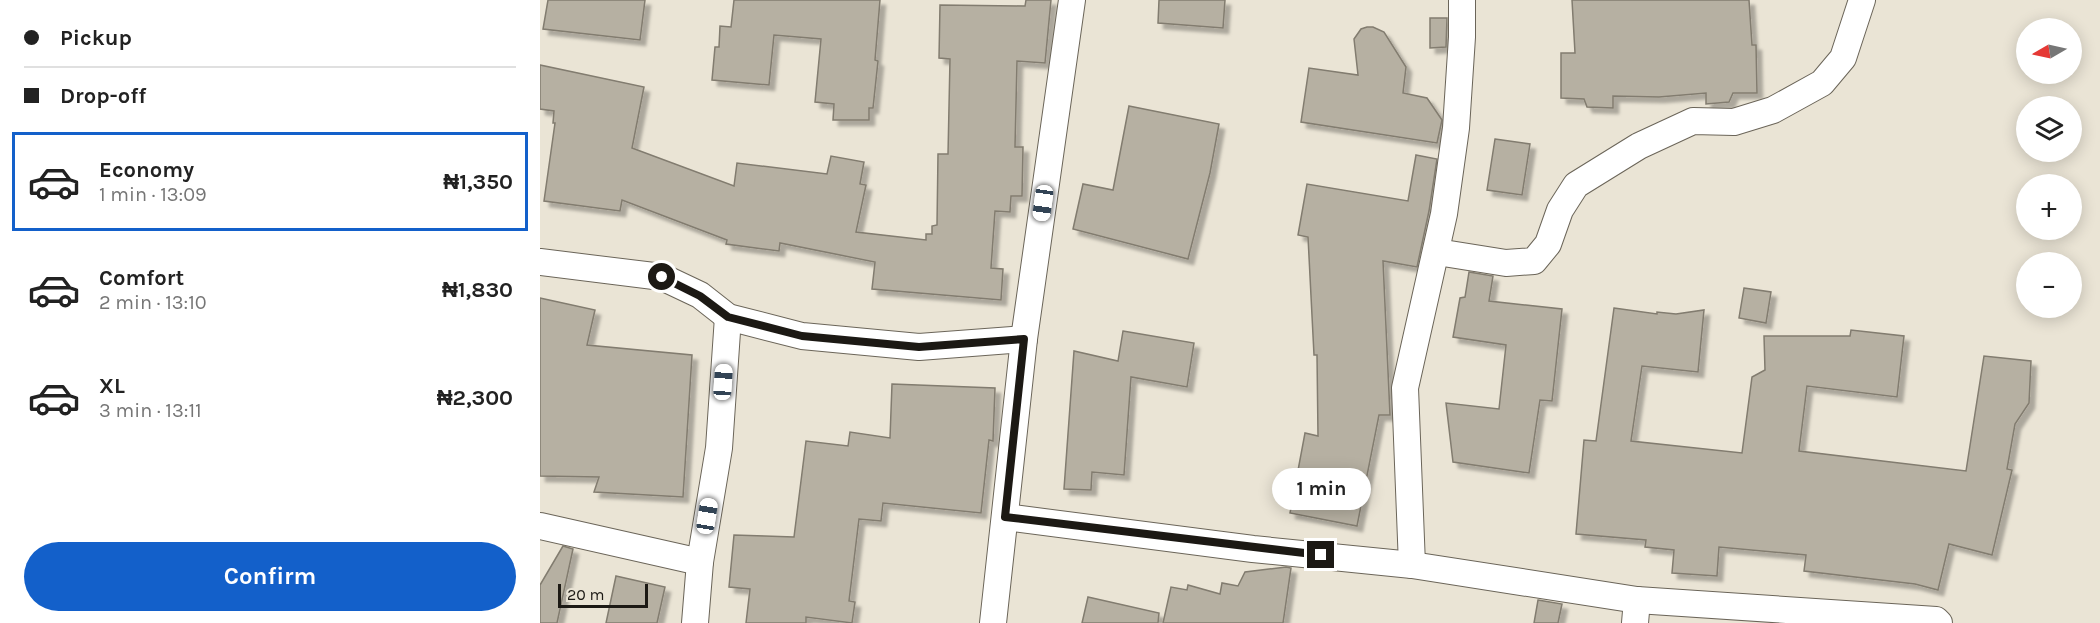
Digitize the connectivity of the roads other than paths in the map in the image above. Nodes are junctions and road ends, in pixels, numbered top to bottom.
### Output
1 (1072, 0) edge
2 (1462, 0) edge
3 (1862, 0) edge
4 (1437, 252) junction
5 (540, 262) edge
6 (728, 317) junction
7 (1024, 339) junction
8 (1005, 517) junction
9 (540, 526) edge
10 (700, 562) junction
11 (1412, 565) junction
12 (1636, 611) edge
13 (695, 623) edge
14 (993, 623) edge
15 (1939, 623) edge

1 - 7 street
2 - 4 street
3 - 4 street
4 - 11 street
5 - 6 street
6 - 7 street
6 - 10 street
7 - 8 street
8 - 11 street
8 - 14 street
9 - 10 street
10 - 13 street
11 - 12 street
12 - 15 street

